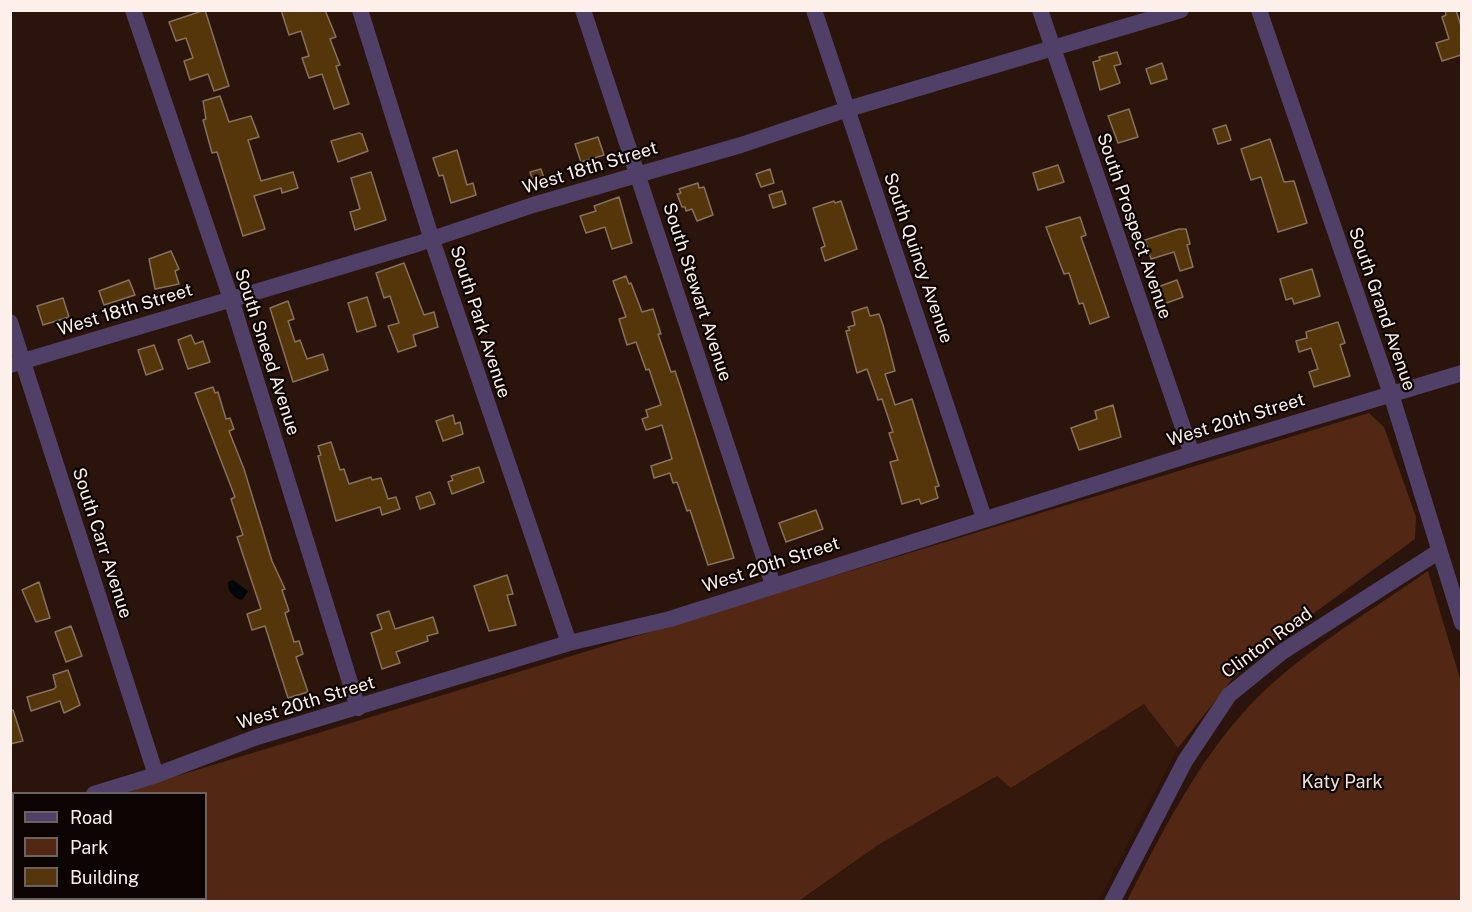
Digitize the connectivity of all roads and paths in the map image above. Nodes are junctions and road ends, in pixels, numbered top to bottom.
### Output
1 (133, 10) edge
2 (360, 10) edge
3 (583, 10) edge
4 (814, 10) edge
5 (1040, 10) edge
6 (1181, 10) edge
7 (1259, 10) edge
8 (1054, 50) junction
9 (848, 109) junction
10 (637, 174) junction
11 (432, 240) junction
12 (231, 299) junction
13 (10, 322) edge
14 (17, 363) edge
15 (1461, 373) edge
16 (1391, 394) junction
17 (1192, 454) junction
18 (984, 518) junction
19 (1438, 552) junction
20 (773, 585) junction
21 (1461, 623) edge
22 (569, 643) junction
23 (358, 708) junction
24 (156, 775) junction
25 (101, 792) edge
26 (1112, 902) edge

1 - 12 street, South Sneed Avenue
2 - 11 street, South Park Avenue
3 - 10 street, South Stewart Avenue
4 - 9 street, South Quincy Avenue
5 - 8 street, South Prospect Avenue
6 - 8 street, West 18th Street
7 - 16 street, South Grand Avenue
8 - 9 street, West 18th Street
8 - 17 street, South Prospect Avenue
9 - 10 street, West 18th Street
9 - 18 street, South Quincy Avenue
10 - 11 street, West 18th Street
10 - 20 street, South Stewart Avenue
11 - 12 street, West 18th Street
11 - 22 street, South Park Avenue
12 - 14 street, West 18th Street
12 - 23 street, South Sneed Avenue
13 - 14 street, South Carr Avenue
14 - 24 street, South Carr Avenue
15 - 16 street, West 20th Street
16 - 17 street, West 20th Street
16 - 19 street, South Grand Avenue
17 - 18 street, West 20th Street
18 - 20 street, West 20th Street
19 - 21 street, South Grand Avenue
19 - 26 street, Clinton Road
20 - 22 street, West 20th Street
22 - 23 street, West 20th Street
23 - 24 street, West 20th Street
24 - 25 street, West 20th Street

